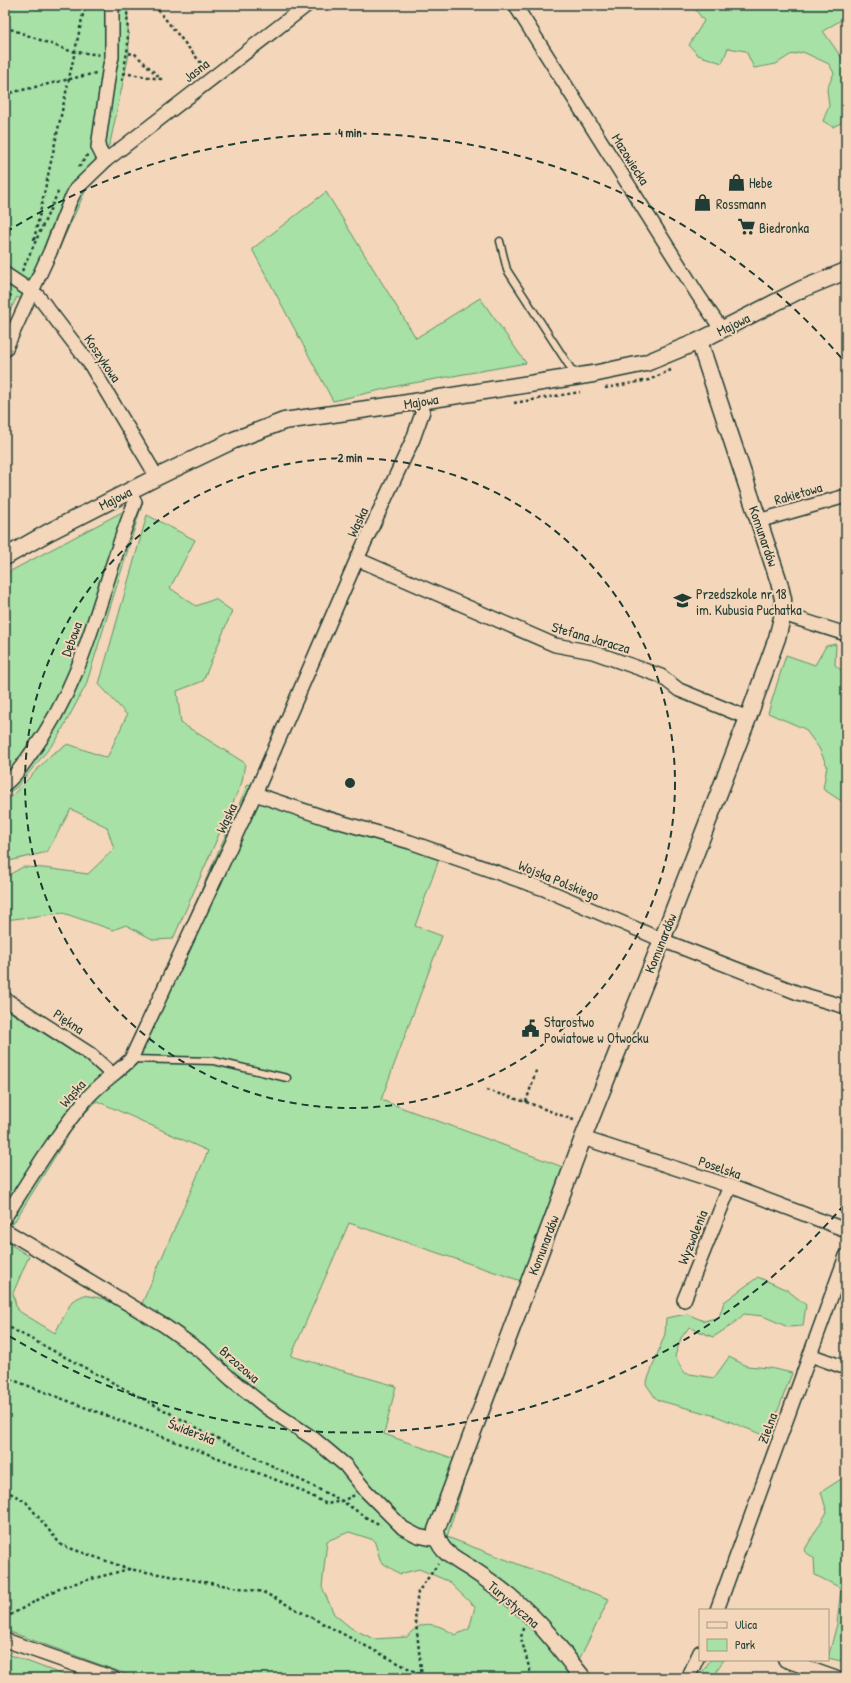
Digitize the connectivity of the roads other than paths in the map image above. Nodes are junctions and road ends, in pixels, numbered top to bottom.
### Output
1 (112, 5) edge
2 (307, 5) edge
3 (515, 5) edge
4 (105, 161) junction
5 (500, 241) dead end
6 (846, 271) edge
7 (5, 274) edge
8 (31, 292) junction
9 (722, 330) junction
10 (699, 341) junction
11 (5, 350) edge
12 (576, 376) junction
13 (422, 401) junction
14 (157, 477) junction
15 (129, 491) junction
16 (846, 496) edge
17 (758, 521) junction
18 (5, 557) edge
19 (357, 559) junction
20 (783, 614) junction
21 (846, 634) edge
22 (748, 718) junction
23 (5, 784) edge
24 (255, 794) junction
25 (662, 940) junction
26 (5, 999) edge
27 (846, 1007) edge
28 (131, 1058) junction
29 (112, 1074) junction
30 (287, 1078) dead end
31 (585, 1132) junction
32 (730, 1186) junction
33 (5, 1217) edge
34 (5, 1230) edge
35 (846, 1230) edge
36 (846, 1256) edge
37 (684, 1300) dead end
38 (810, 1355) junction
39 (846, 1368) edge
40 (437, 1540) junction
41 (717, 1609) edge
42 (5, 1640) edge
43 (699, 1654) edge
44 (788, 1661) edge
45 (113, 1678) edge
46 (583, 1678) edge
47 (688, 1678) edge
48 (836, 1678) edge

1 - 4 street
2 - 4 street, Jasna
3 - 9 street, Mazowiecka
4 - 8 street, Jasna
5 - 12 lane
6 - 9 street, Majowa
7 - 8 street, Koszykowa
8 - 11 street, Jasna
8 - 14 street, Koszykowa
9 - 10 street, Majowa
10 - 12 street, Majowa
10 - 17 street, Komunardów
12 - 13 street, Majowa
13 - 14 street, Majowa
13 - 19 street, Wąska
14 - 15 street, Majowa
15 - 18 street, Majowa
15 - 23 street, Dębowa
16 - 17 street, Rakietowa
17 - 20 street, Komunardów
19 - 22 street, Stefana Jaracza
19 - 24 street, Wąska
20 - 21 street
20 - 22 street, Komunardów
22 - 25 street, Komunardów
24 - 25 street, Wojska Polskiego
24 - 28 street, Wąska
25 - 27 street, Wojska Polskiego
25 - 31 street, Komunardów
26 - 29 street, Piękna
28 - 29 street, Wąska
28 - 30 lane
29 - 33 street, Wąska
31 - 32 street, Poselska
31 - 40 street, Komunardów
32 - 35 street, Poselska
32 - 37 street, Wyzwolenia
34 - 40 street, Brzozowa
36 - 38 street, Zielna
38 - 39 street
38 - 41 street, Zielna
40 - 46 street, Turystyczna
42 - 45 street
43 - 47 street
44 - 48 street

